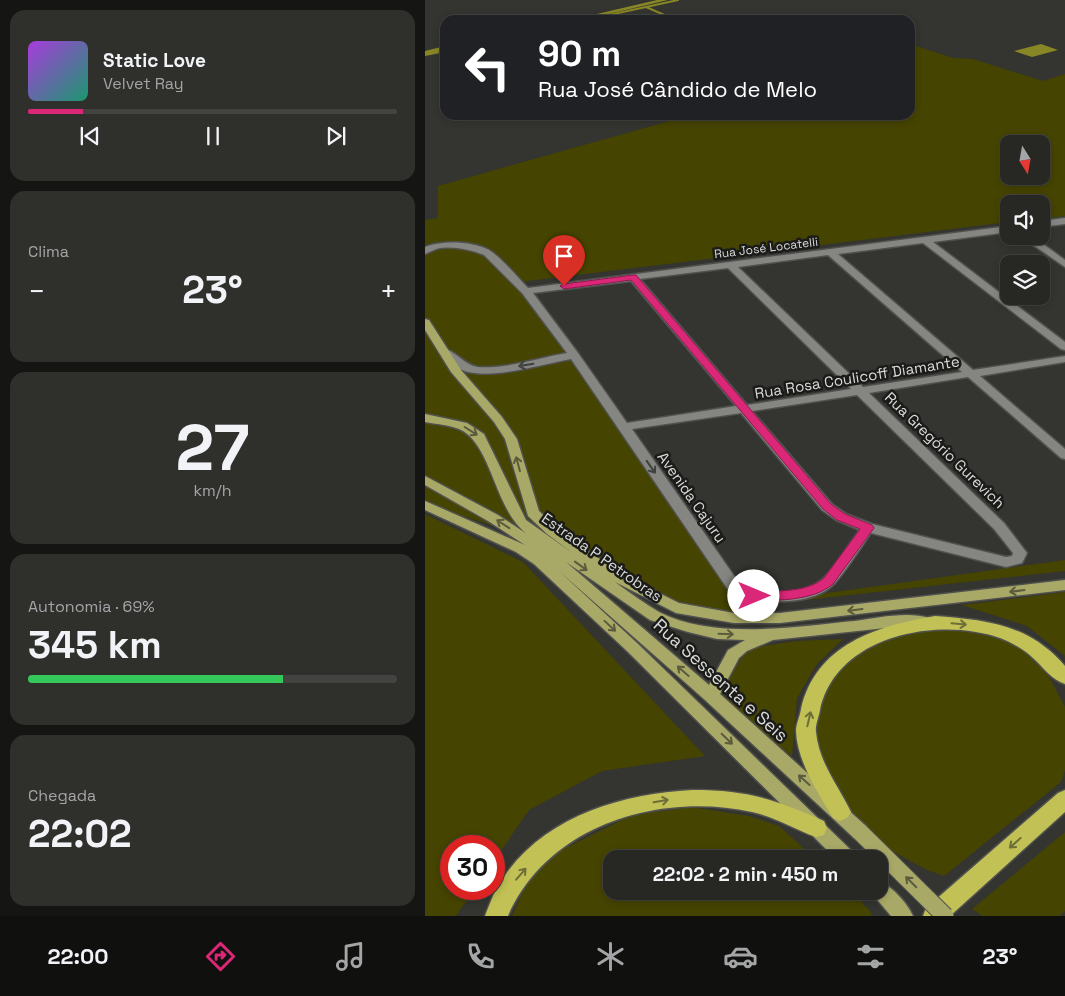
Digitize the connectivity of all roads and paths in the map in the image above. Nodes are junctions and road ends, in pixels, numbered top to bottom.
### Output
1 (1065, 222) edge
2 (1050, 223) edge
3 (1000, 230) edge
4 (925, 240) junction
5 (1038, 245) edge
6 (425, 251) edge
7 (830, 252) junction
8 (1065, 264) edge
9 (731, 265) junction
10 (633, 277) junction
11 (525, 291) junction
12 (425, 322) edge
13 (1065, 347) edge
14 (443, 351) junction
15 (573, 355) junction
16 (1065, 359) edge
17 (971, 374) junction
18 (862, 391) junction
19 (743, 410) junction
20 (425, 418) edge
21 (624, 427) junction
22 (1065, 455) edge
23 (425, 480) edge
24 (425, 505) edge
25 (868, 528) junction
26 (1065, 585) edge
27 (935, 622) junction
28 (772, 635) junction
29 (1065, 677) edge
30 (711, 696) junction
31 (1065, 791) edge
32 (1058, 805) edge
33 (840, 812) junction
34 (816, 828) junction
35 (840, 850) edge
36 (888, 899) edge
37 (496, 916) edge
38 (904, 916) edge
39 (934, 916) edge
40 (945, 916) edge

1 - 2 street
3 - 4 street, Rua José Locatelli
4 - 7 street, Rua José Locatelli
4 - 13 street
5 - 8 street
6 - 11 street, Avenida Cajuru
7 - 9 street, Rua José Locatelli
7 - 17 street
9 - 10 street, Rua José Locatelli
9 - 18 street, Rua Gregório Gurevich
10 - 11 street, Rua José Locatelli
10 - 19 street
11 - 15 street, Avenida Cajuru
12 - 14 main road
15 -> 14 street
26 -> 14 main road
15 - 21 street, Avenida Cajuru
16 - 17 street, Rua Rosa Coulicoff Diamante
17 - 18 street, Rua Rosa Coulicoff Diamante
17 - 22 street
18 - 19 street, Rua Rosa Coulicoff Diamante
18 - 25 street, Rua Gregório Gurevich
19 - 21 street, Rua Rosa Coulicoff Diamante
19 - 25 street
20 -> 28 main road, Estrada P Petrobras
21 -> 25 street, Avenida Cajuru
30 -> 23 main road, Rua Sessenta e Seis
24 -> 34 main road
27 - 28 main road, Estrada P Petrobras
27 -> 29 highway
33 -> 27 highway
28 - 30 main road
33 -> 30 main road, Rua Sessenta e Seis
31 - 32 highway
32 -> 39 highway
40 -> 33 main road, Rua Sessenta e Seis, bridge
34 - 35 main road
37 -> 34 highway
36 - 38 main road

